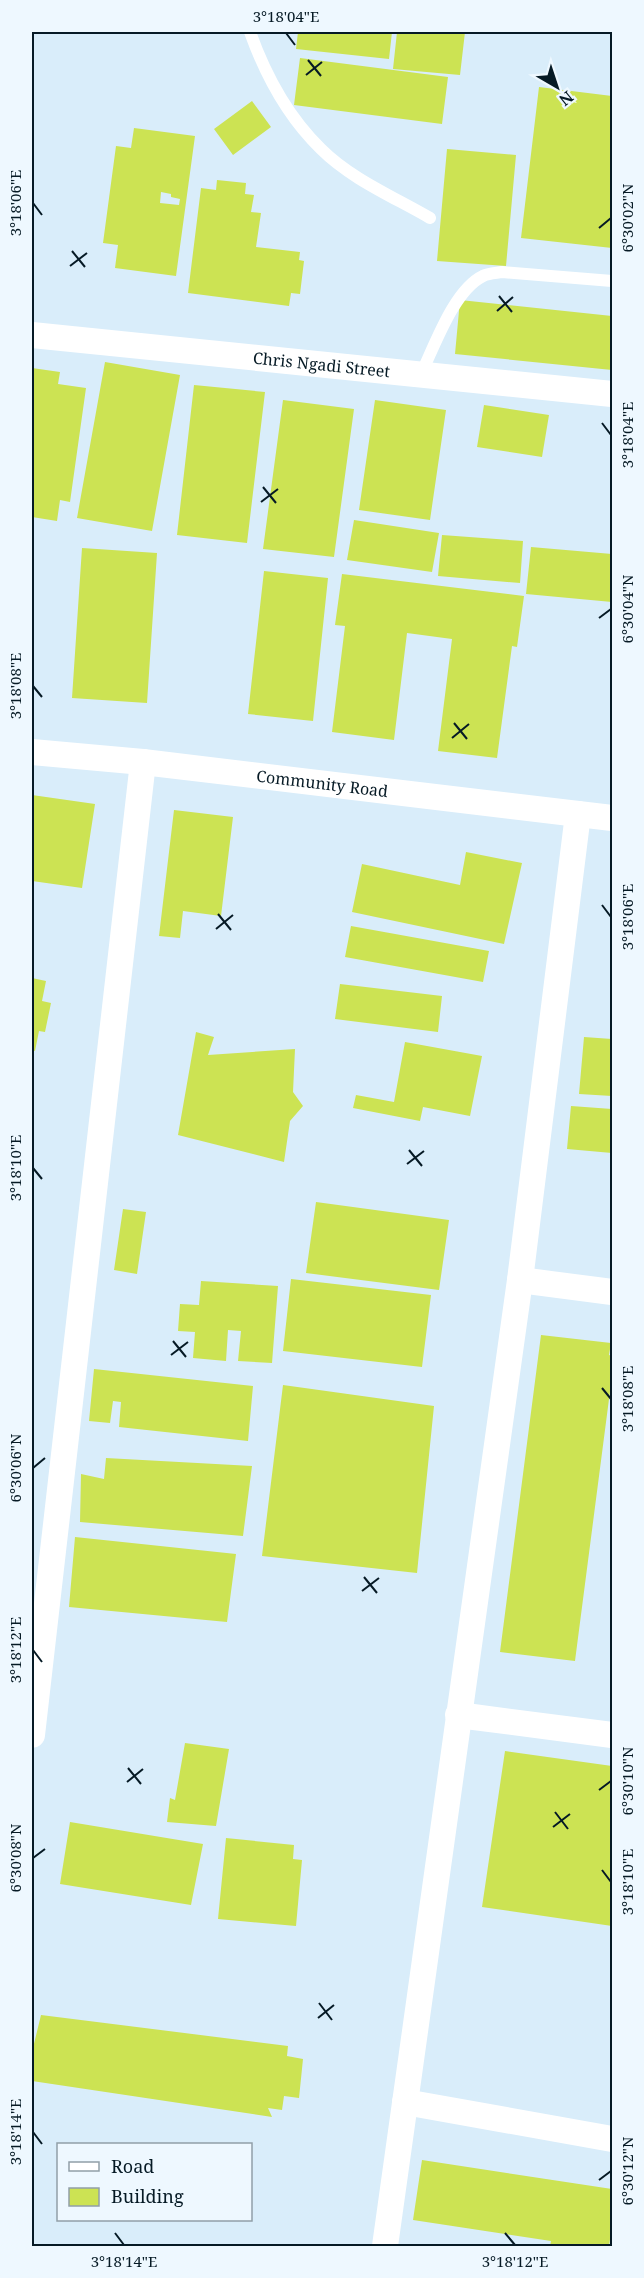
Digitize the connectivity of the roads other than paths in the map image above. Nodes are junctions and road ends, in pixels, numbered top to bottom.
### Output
1 (250, 32) edge
2 (430, 218) dead end
3 (612, 281) edge
4 (32, 335) edge
5 (421, 374) junction
6 (612, 394) edge
7 (32, 753) edge
8 (144, 762) junction
9 (578, 814) junction
10 (612, 818) edge
11 (520, 1280) junction
12 (612, 1292) edge
13 (458, 1715) junction
14 (32, 1735) edge
15 (612, 1735) edge
16 (405, 2102) junction
17 (612, 2139) edge
18 (385, 2247) edge

1 - 2 lane
3 - 5 lane
4 - 5 street, Chris Ngadi Street
5 - 6 street, Chris Ngadi Street
7 - 8 street, Community Road
8 - 9 street, Community Road
8 - 14 street
9 - 10 street, Community Road
9 - 11 street
11 - 12 street
11 - 13 street
13 - 15 street
13 - 16 street
16 - 17 street
16 - 18 street

